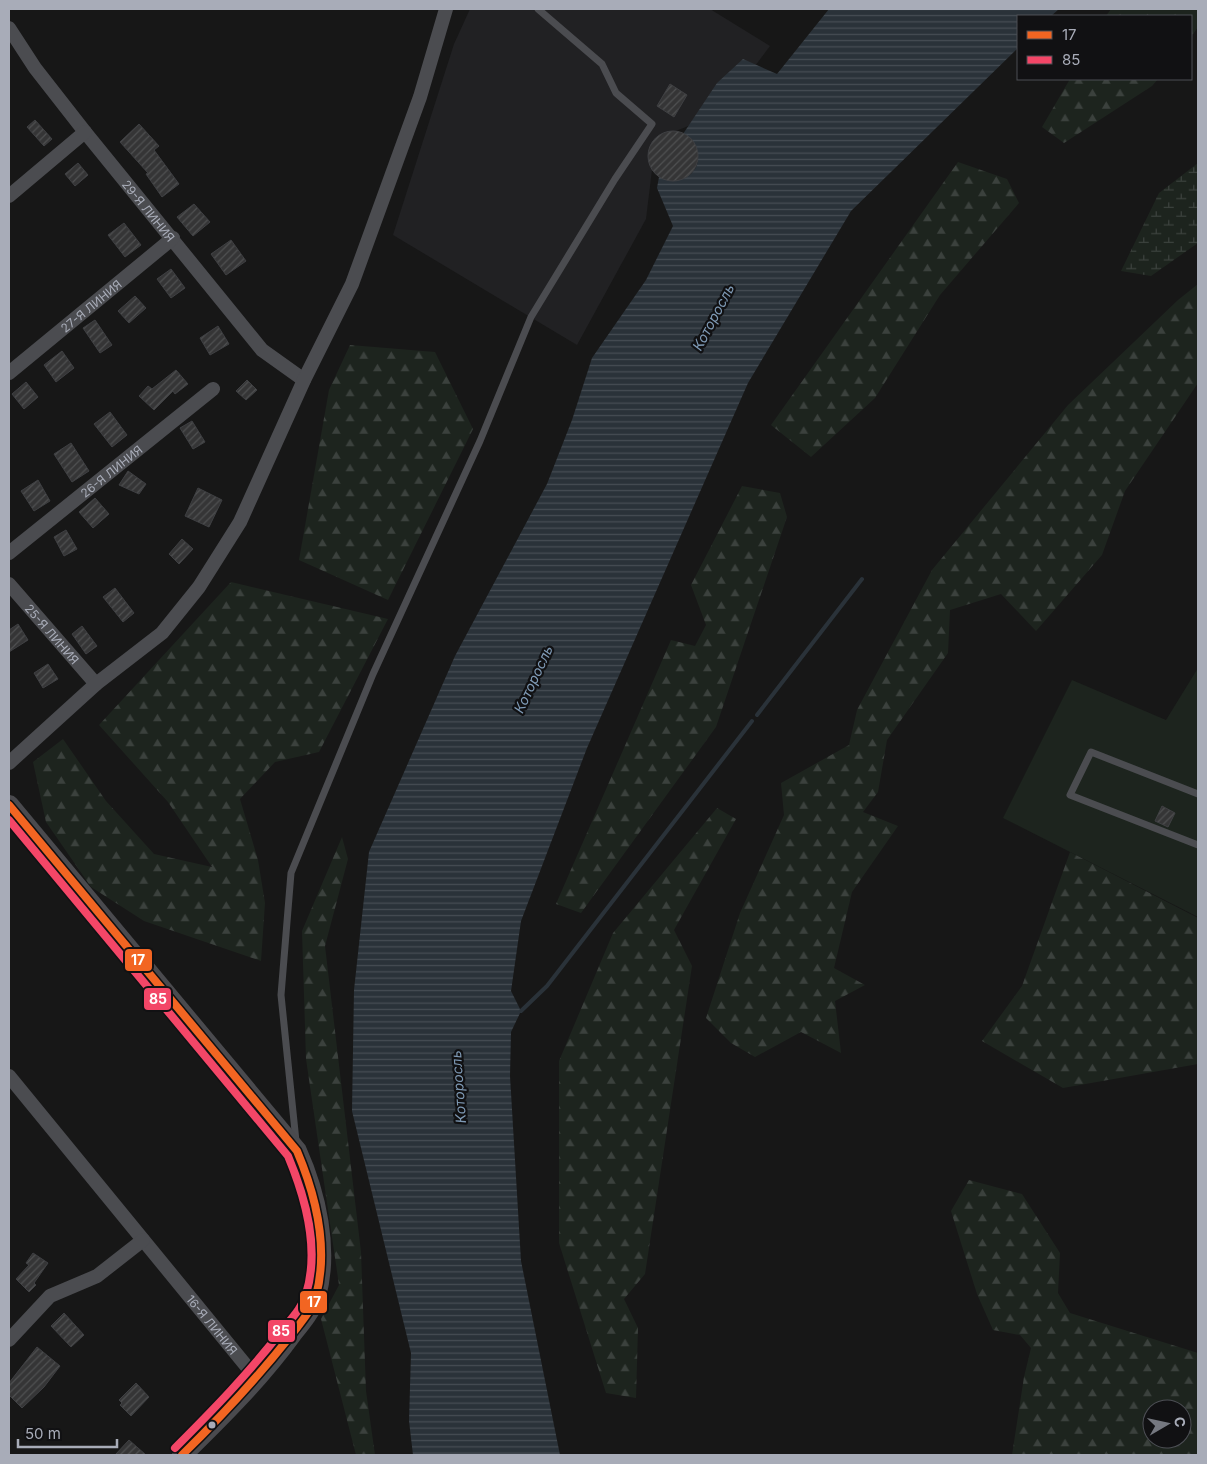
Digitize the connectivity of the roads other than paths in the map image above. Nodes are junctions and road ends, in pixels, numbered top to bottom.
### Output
1 (446, 9) edge
2 (538, 9) edge
3 (9, 28) edge
4 (85, 132) junction
5 (9, 196) edge
6 (173, 238) junction
7 (9, 373) edge
8 (304, 380) junction
9 (213, 388) dead end
10 (9, 553) edge
11 (9, 584) edge
12 (96, 684) junction
13 (9, 763) edge
14 (1198, 794) edge
15 (9, 805) edge
16 (1198, 845) edge
17 (9, 1076) edge
18 (297, 1151) junction
19 (143, 1240) junction
20 (9, 1340) edge
21 (256, 1379) junction
22 (184, 1455) edge

1 - 8 street
2 - 18 lane
3 - 4 street, 29-Я ЛИНИЯ
4 - 5 street
4 - 6 street, 29-Я ЛИНИЯ
6 - 7 street, 27-Я ЛИНИЯ
6 - 8 street, 29-Я ЛИНИЯ
8 - 12 street
9 - 10 street, 26-Я ЛИНИЯ
11 - 12 street, 25-Я ЛИНИЯ
12 - 13 street
14 - 16 lane
15 - 18 street
17 - 19 street, 16-Я ЛИНИЯ
18 - 21 street
19 - 20 street
19 - 21 street, 16-Я ЛИНИЯ
21 - 22 street

